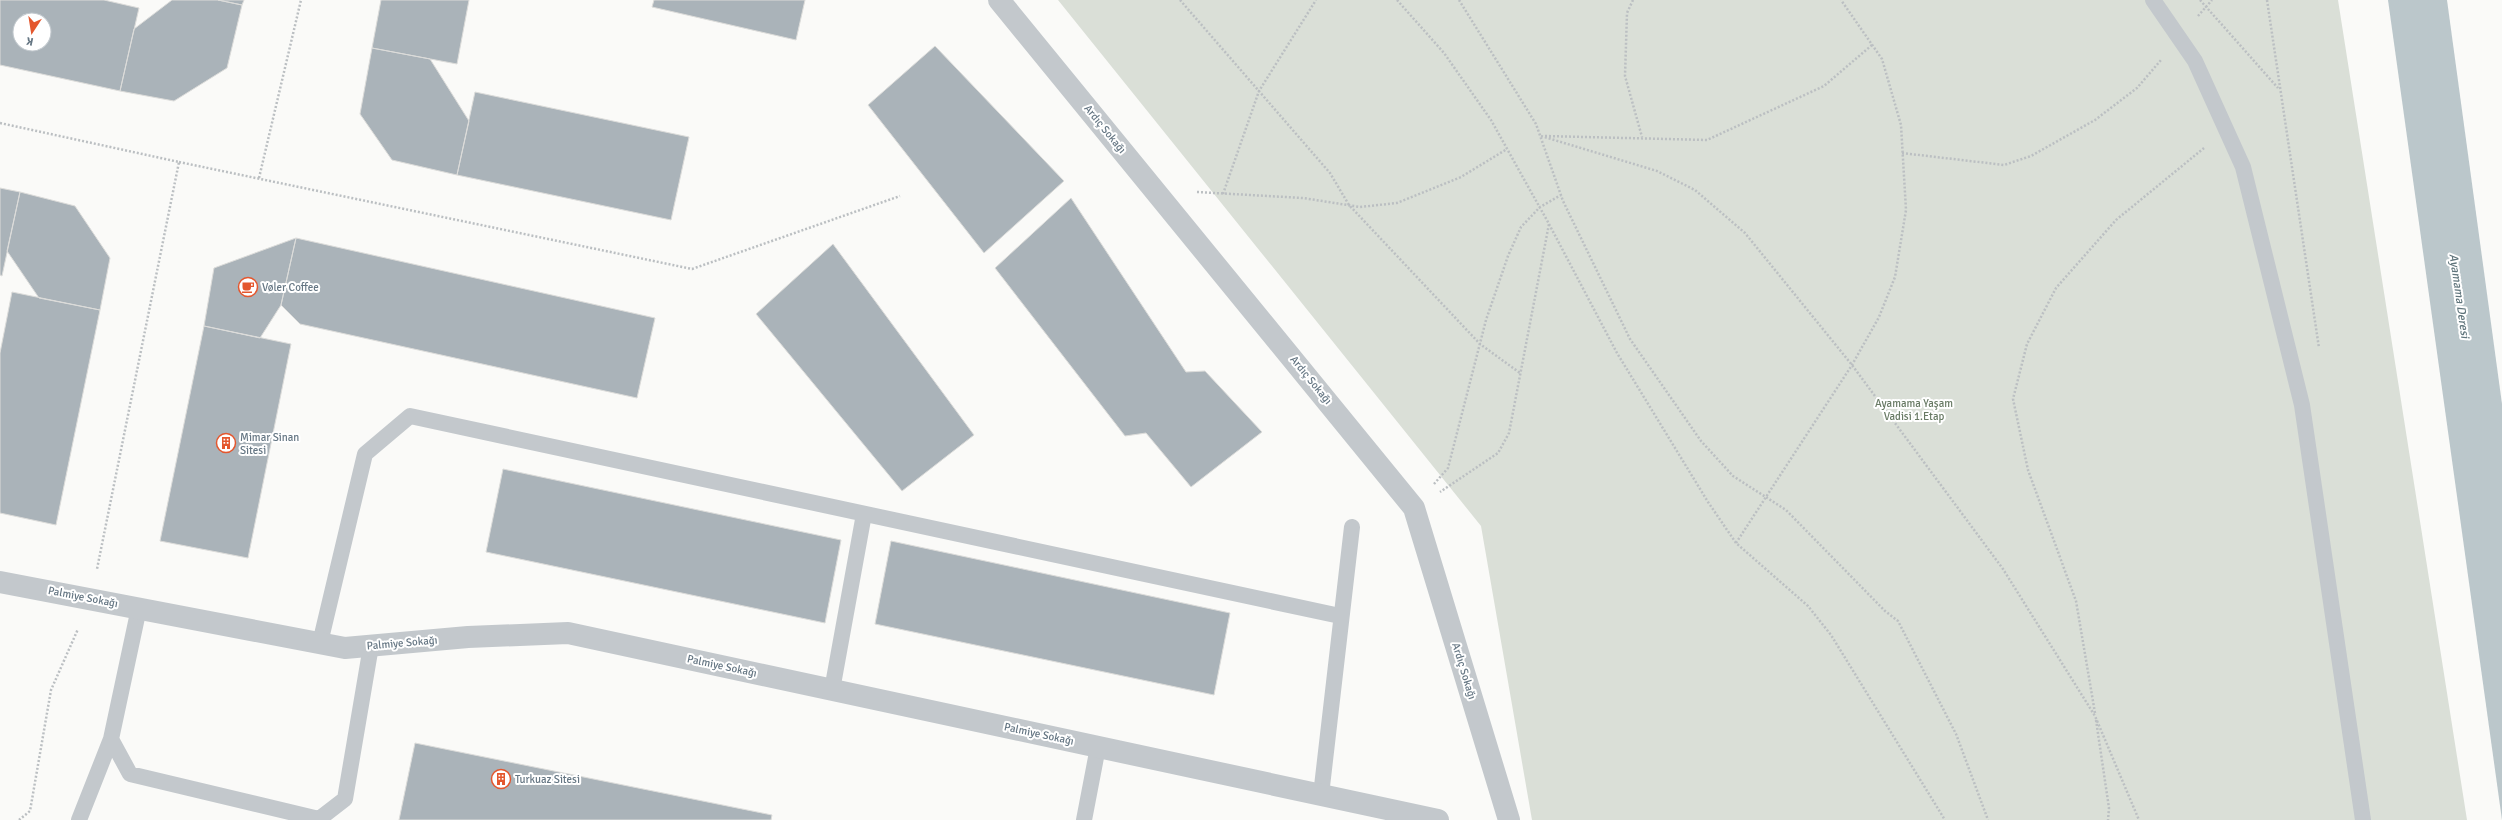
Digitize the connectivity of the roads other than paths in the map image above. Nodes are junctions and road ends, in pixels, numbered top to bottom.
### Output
1 (999, 0) edge
2 (2153, 0) edge
3 (864, 514) junction
4 (1352, 527) dead end
5 (0, 582) edge
6 (139, 608) junction
7 (1340, 616) junction
8 (320, 643) junction
9 (371, 646) junction
10 (832, 690) junction
11 (111, 739) junction
12 (1098, 747) junction
13 (1321, 795) junction
14 (79, 820) edge
15 (1084, 820) edge
16 (1438, 820) edge
17 (1509, 820) edge
18 (2363, 820) edge

1 - 17 street, Ardıç Sokağı
2 - 18 lane
3 - 7 lane
3 - 8 lane
3 - 10 lane
4 - 7 lane
5 - 6 street, Palmiye Sokağı
6 - 8 street, Palmiye Sokağı
6 - 11 lane
7 - 13 lane
8 - 9 street, Palmiye Sokağı
9 - 10 street, Palmiye Sokağı
9 - 11 lane
10 - 12 street, Palmiye Sokağı
11 - 14 lane
12 - 13 street, Palmiye Sokağı
12 - 15 lane
13 - 16 street, Palmiye Sokağı

